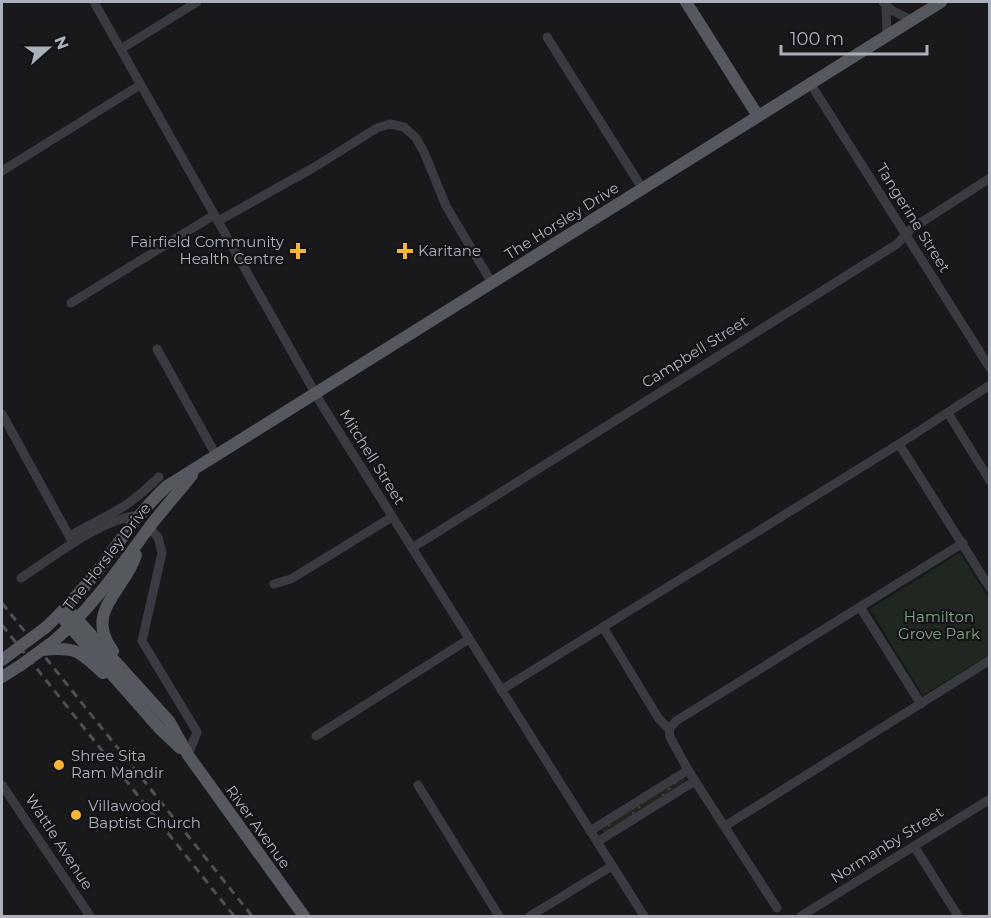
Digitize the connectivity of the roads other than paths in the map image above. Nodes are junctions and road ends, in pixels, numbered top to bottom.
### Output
1 (94, 2) edge
2 (197, 2) edge
3 (686, 2) edge
4 (941, 2) edge
5 (885, 4) edge
6 (912, 20) junction
7 (887, 35) junction
8 (547, 37) dead end
9 (121, 49) junction
10 (810, 83) junction
11 (140, 85) junction
12 (758, 116) junction
13 (2, 171) edge
14 (990, 178) edge
15 (642, 188) junction
16 (216, 218) junction
17 (906, 234) junction
18 (492, 283) junction
19 (71, 303) dead end
20 (157, 349) dead end
21 (990, 368) edge
22 (990, 385) edge
23 (315, 393) junction
24 (948, 413) junction
25 (2, 414) edge
26 (899, 444) junction
27 (216, 455) junction
28 (198, 466) junction
29 (159, 477) dead end
30 (990, 481) edge
31 (138, 515) junction
32 (392, 517) junction
33 (149, 528) junction
34 (72, 539) junction
35 (141, 539) junction
36 (963, 543) junction
37 (412, 548) junction
38 (21, 578) dead end
39 (274, 584) dead end
40 (989, 588) edge
41 (860, 607) junction
42 (63, 611) junction
43 (74, 623) junction
44 (603, 627) junction
45 (469, 639) junction
46 (58, 644) junction
47 (2, 660) edge
48 (990, 660) edge
49 (2, 677) edge
50 (134, 681) junction
51 (501, 690) junction
52 (921, 704) junction
53 (160, 729) junction
54 (669, 729) junction
55 (316, 736) dead end
56 (188, 755) junction
57 (688, 770) junction
58 (695, 781) junction
59 (2, 784) edge
60 (418, 785) dead end
61 (990, 799) edge
62 (725, 826) junction
63 (590, 831) junction
64 (597, 842) junction
65 (915, 846) junction
66 (612, 866) junction
67 (777, 908) dead end
68 (90, 916) edge
69 (304, 916) edge
70 (499, 916) edge
71 (530, 916) edge
72 (644, 916) edge
73 (801, 916) edge
74 (958, 916) edge

1 - 9 street, Mitchell Street
2 - 9 street
3 - 12 main road
4 - 6 main road, The Horsley Drive
5 - 6 street
5 - 7 street
6 - 7 main road, The Horsley Drive
7 - 10 main road, The Horsley Drive
8 - 15 street
9 - 11 street, Mitchell Street
10 - 12 main road, The Horsley Drive
10 - 17 street, Tangerine Street
11 - 13 street
11 - 16 street, Mitchell Street
12 - 15 main road, The Horsley Drive
14 - 17 street, Campbell Street
15 - 18 main road, The Horsley Drive
16 - 18 street
16 - 19 street
16 - 23 street, Mitchell Street
17 - 21 street, Tangerine Street
17 - 37 street, Campbell Street
18 - 23 main road, The Horsley Drive
20 - 27 street
22 - 24 street
23 - 27 main road, The Horsley Drive
23 - 32 street, Mitchell Street
24 - 26 street
24 - 30 street
25 - 34 street
26 - 36 street
26 - 44 street
27 - 28 main road, The Horsley Drive
28 - 31 main road, The Horsley Drive
28 - 33 main road, The Horsley Drive
29 - 34 street
31 - 34 street
31 - 42 main road, The Horsley Drive
32 - 37 street, Mitchell Street
32 - 39 street
33 - 35 main road, The Horsley Drive
33 - 56 street
34 - 38 street
35 - 43 main road, The Horsley Drive
35 - 50 main road
36 - 40 street
36 - 41 street
37 - 45 street, Mitchell Street
41 - 52 street
41 - 54 street
42 - 43 main road, River Avenue
42 - 47 main road, The Horsley Drive, bridge
43 - 46 main road, The Horsley Drive
43 - 50 main road, River Avenue
43 - 53 main road, River Avenue
44 - 51 street
44 - 54 street
45 - 51 street, Mitchell Street
45 - 55 street
46 - 49 main road, The Horsley Drive, bridge
46 - 53 main road
48 - 52 street
50 - 56 main road, River Avenue
51 - 63 street, Mitchell Street
52 - 62 street
53 - 56 main road, River Avenue
54 - 57 street
56 - 69 main road, River Avenue
57 - 58 street
57 - 63 street
58 - 62 street
58 - 64 street
59 - 68 street, Wattle Avenue
60 - 70 street
61 - 65 street, Normanby Street
62 - 67 street
63 - 64 street, Mitchell Street
64 - 66 street, Mitchell Street
65 - 73 street, Normanby Street
65 - 74 street
66 - 71 street
66 - 72 street, Mitchell Street

